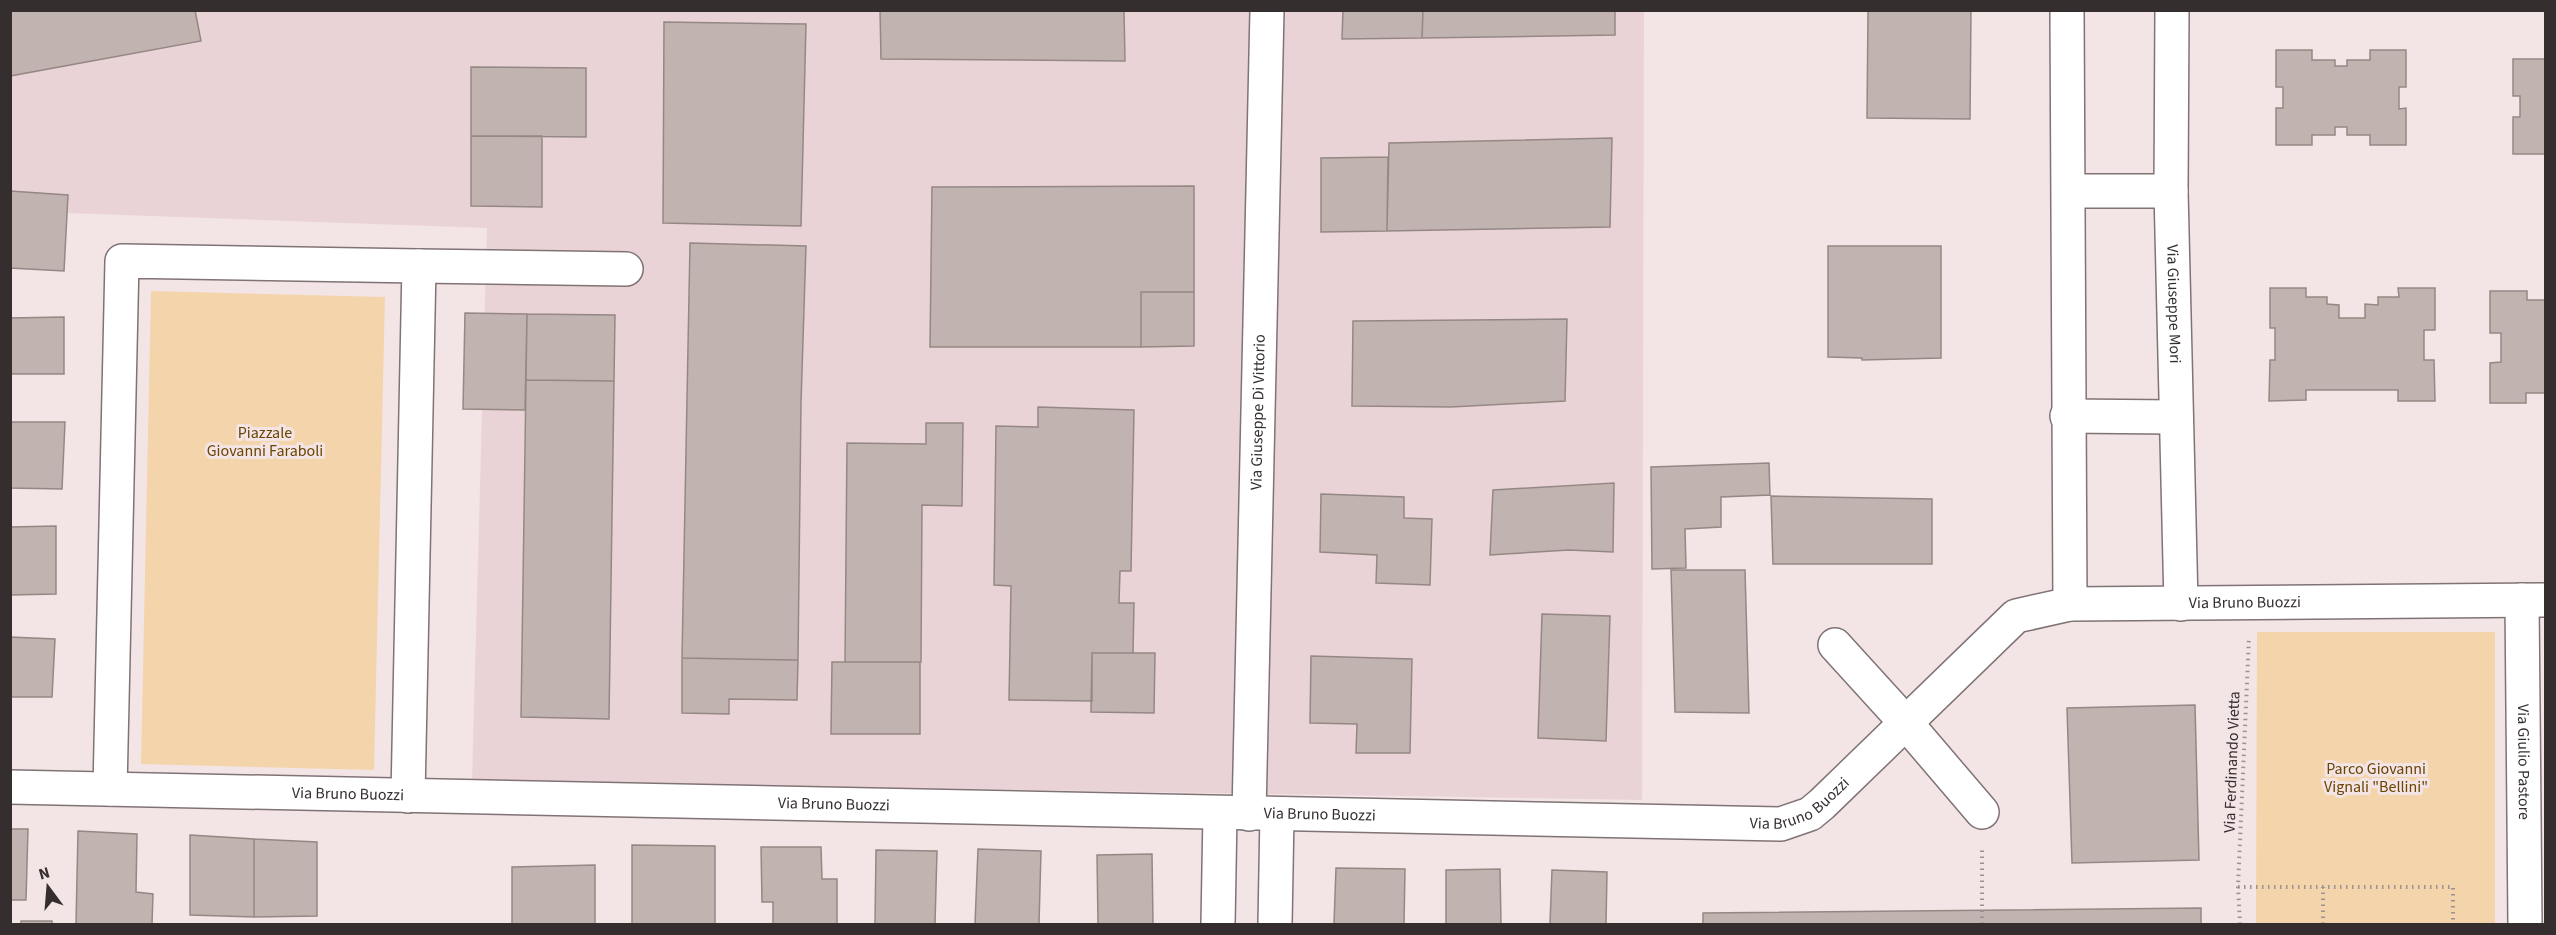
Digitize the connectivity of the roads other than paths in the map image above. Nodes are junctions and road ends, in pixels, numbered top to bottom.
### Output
1 (1267, 10) edge
2 (2067, 10) edge
3 (2172, 10) edge
4 (2069, 191) junction
5 (2171, 191) junction
6 (419, 266) junction
7 (626, 269) dead end
8 (2067, 416) junction
9 (2175, 417) junction
10 (2534, 600) edge
11 (2070, 604) junction
12 (2181, 604) junction
13 (1834, 645) dead end
14 (1906, 723) junction
15 (10, 787) edge
16 (110, 789) junction
17 (408, 796) junction
18 (1982, 812) road end
19 (1248, 814) junction
20 (1218, 924) edge
21 (1275, 924) edge
22 (2525, 924) edge

1 - 19 street, Via Giuseppe Di Vittorio
2 - 4 street
3 - 5 street, Via Giuseppe Mori
4 - 5 street
4 - 8 street
5 - 9 street, Via Giuseppe Mori
6 - 7 street
6 - 16 street
6 - 17 street
8 - 9 street
8 - 11 street
9 - 12 street, Via Giuseppe Mori
10 - 12 street, Via Bruno Buozzi
10 - 22 street, Via Giulio Pastore
11 - 12 street, Via Bruno Buozzi
11 - 14 street, Via Bruno Buozzi
13 - 14 street
14 - 18 street
14 - 19 street, Via Bruno Buozzi
15 - 16 street, Via Bruno Buozzi
16 - 17 street, Via Bruno Buozzi
17 - 19 street, Via Bruno Buozzi
19 - 20 street
19 - 21 street

